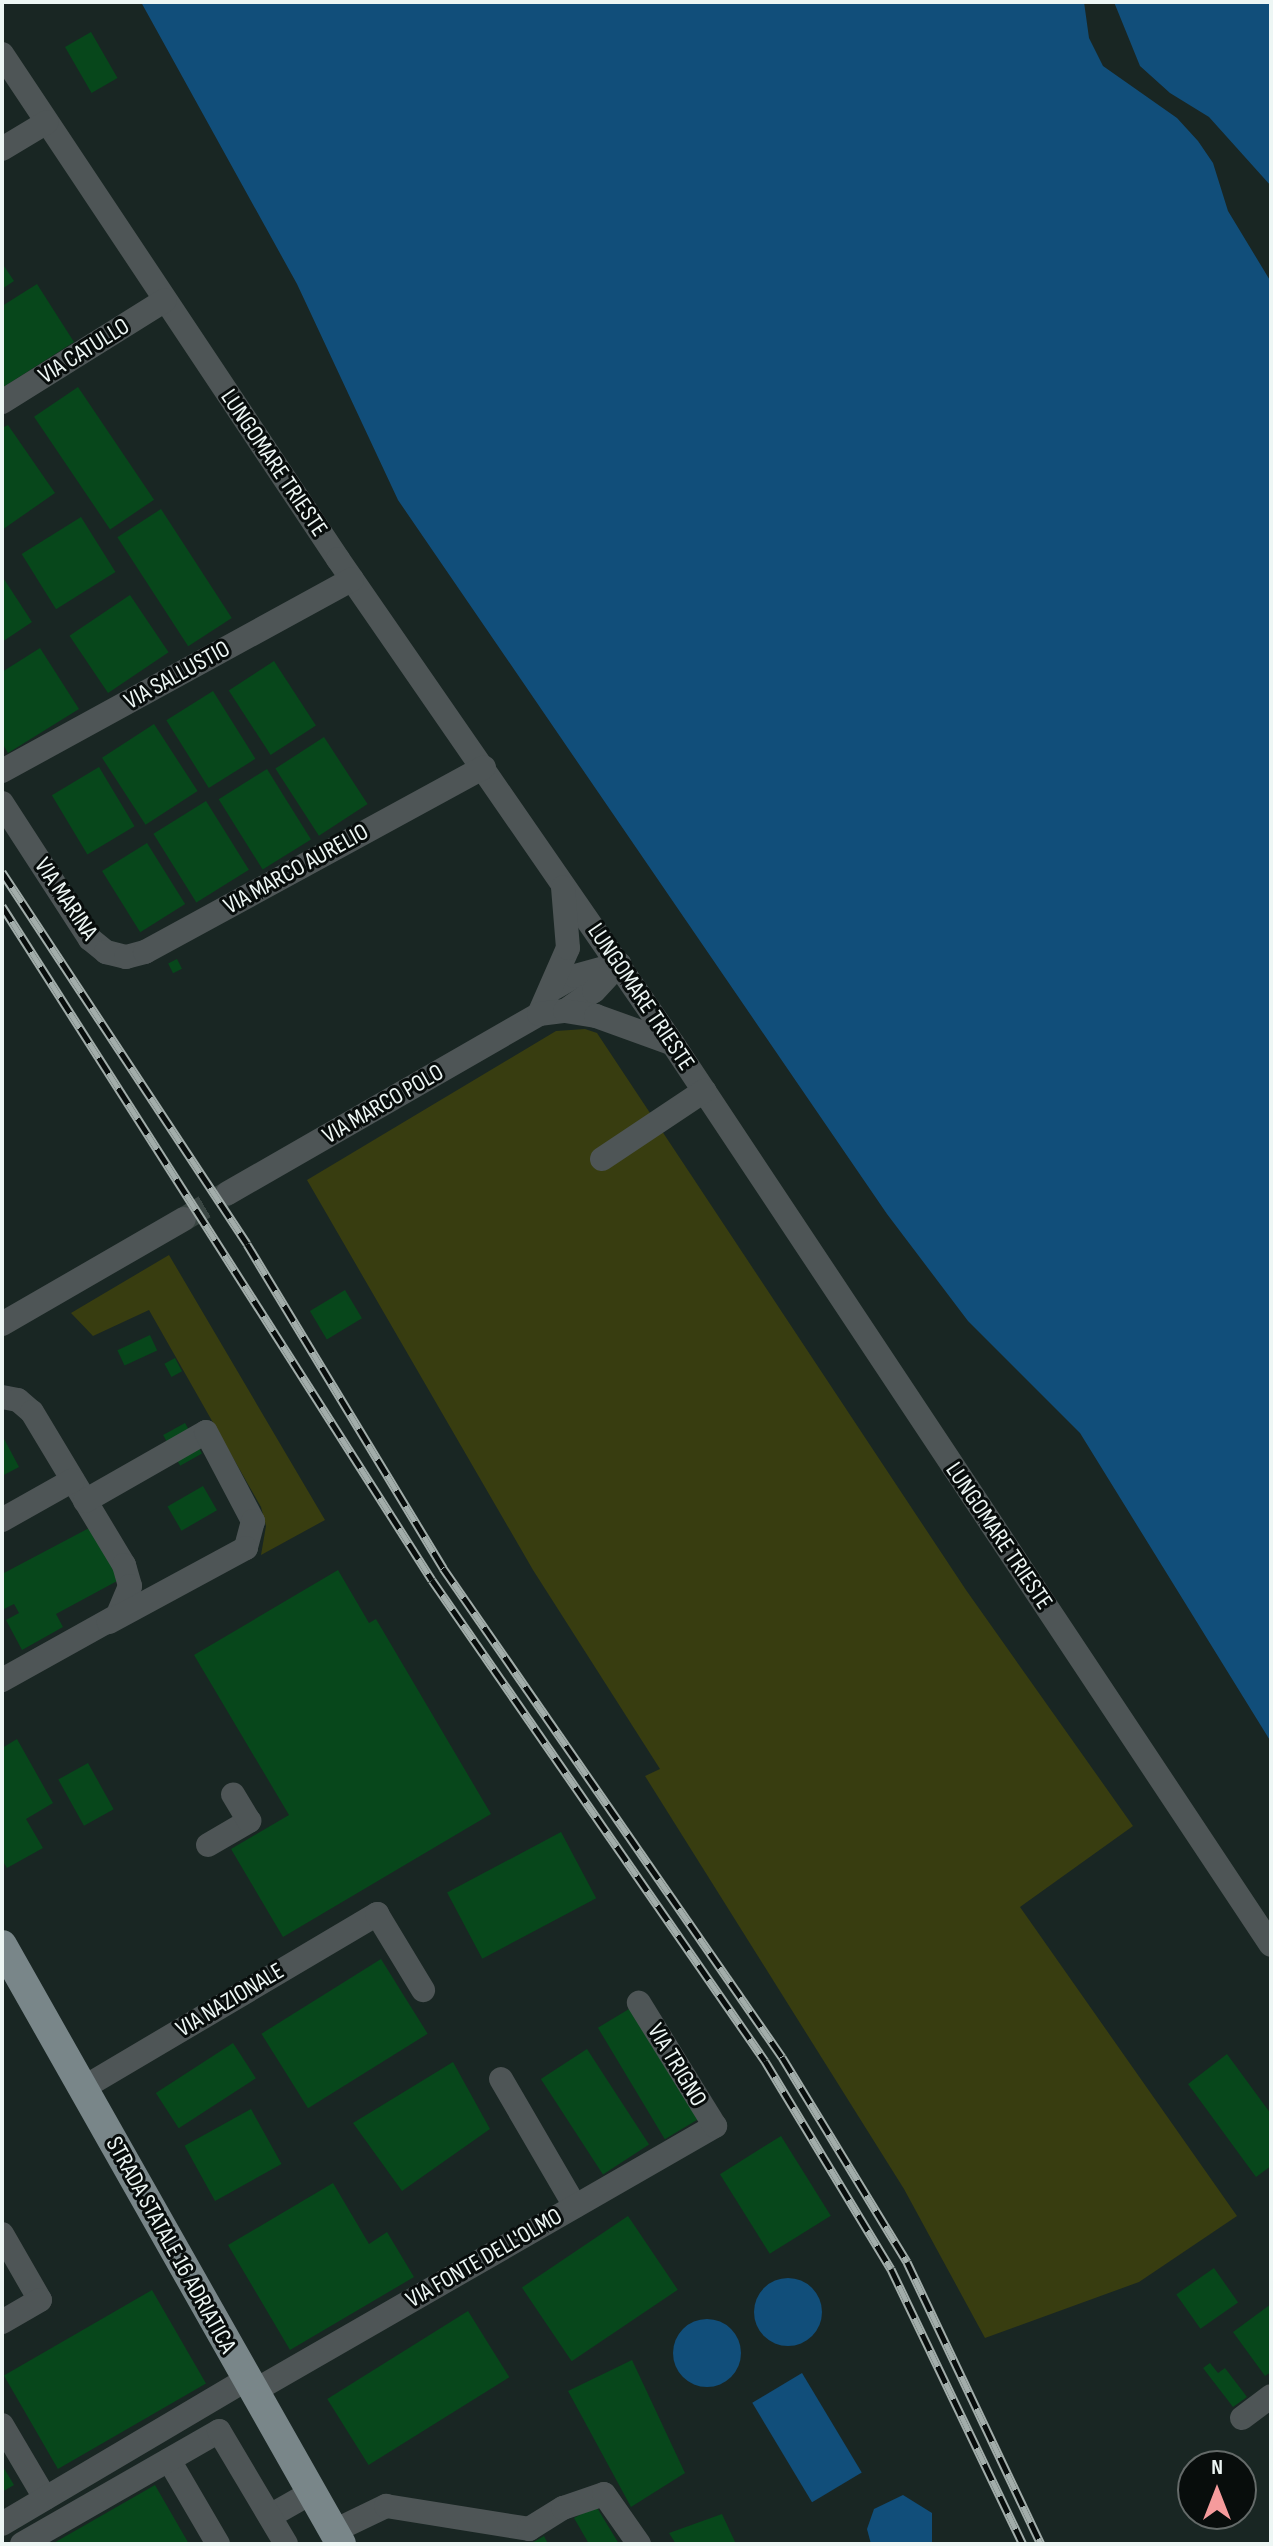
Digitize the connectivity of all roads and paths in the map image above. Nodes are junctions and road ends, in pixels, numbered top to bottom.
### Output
1 (2, 54) edge
2 (47, 122) junction
3 (2, 149) edge
4 (165, 300) junction
5 (2, 402) edge
6 (352, 579) junction
7 (484, 767) junction
8 (2, 771) edge
9 (2, 803) edge
10 (561, 879) junction
11 (106, 952) joint
12 (619, 964) junction
13 (554, 988) junction
14 (565, 1011) junction
15 (539, 1014) junction
16 (673, 1044) junction
17 (704, 1091) junction
18 (602, 1159) dead end
19 (228, 1193) tunnel mouth
20 (184, 1219) tunnel mouth
21 (2, 1324) edge
22 (2, 1397) edge
23 (79, 1491) junction
24 (2, 1520) edge
25 (109, 1622) junction
26 (2, 1680) edge
27 (233, 1794) dead end
28 (208, 1845) dead end
29 (2, 1945) edge
30 (1271, 1945) edge
31 (423, 1990) dead end
32 (639, 2003) dead end
33 (501, 2079) dead end
34 (83, 2088) junction
35 (715, 2126) joint
36 (575, 2206) junction
37 (2, 2234) edge
38 (4, 2317) edge
39 (251, 2385) junction
40 (1271, 2396) edge
41 (1242, 2418) dead end
42 (2, 2425) edge
43 (169, 2460) junction
44 (312, 2492) junction
45 (51, 2494) junction
46 (71, 2516) junction
47 (270, 2516) junction
48 (2, 2524) edge
49 (338, 2538) edge
50 (22, 2544) edge
51 (218, 2544) edge
52 (286, 2544) edge
53 (639, 2544) edge

1 - 2 street, LUNGOMARE TRIESTE
2 - 3 street
2 - 4 street, LUNGOMARE TRIESTE
4 - 5 street, VIA CATULLO
4 - 6 street, LUNGOMARE TRIESTE
6 - 7 street, LUNGOMARE TRIESTE
6 - 8 street, VIA SALLUSTIO
7 - 10 street, LUNGOMARE TRIESTE
7 - 11 street, VIA MARCO AURELIO
9 - 11 street, VIA MARINA
10 - 12 street, LUNGOMARE TRIESTE
10 - 13 street
12 - 13 street
12 - 14 street, VIA MARCO POLO
12 - 16 street, LUNGOMARE TRIESTE
13 - 15 street
14 - 15 street, VIA MARCO POLO
14 - 16 street, VIA MARCO POLO
15 - 19 street, VIA MARCO POLO
16 - 17 street, LUNGOMARE TRIESTE
17 - 18 street
17 - 30 street, LUNGOMARE TRIESTE
20 - 21 street
22 - 23 street
23 - 24 street
23 - 25 street
23 - 25 street
25 - 26 street
27 - 28 street
29 - 34 main road, STRADA STATALE 16 ADRIATICA
31 - 34 street, VIA NAZIONALE
32 - 35 street, VIA TRIGNO
33 - 36 street
34 - 39 main road, STRADA STATALE 16 ADRIATICA
35 - 36 street, VIA FONTE DELL'OLMO
36 - 39 street, VIA FONTE DELL'OLMO
37 - 38 street
39 - 44 main road, STRADA STATALE 16 ADRIATICA
39 - 45 street
40 - 41 street
42 - 45 street
43 - 46 street
43 - 47 street
43 - 51 street
44 - 47 street
44 - 49 main road, STRADA STATALE 16 ADRIATICA
45 - 46 street
45 - 48 street
46 - 50 street
47 - 52 street
49 - 53 street

